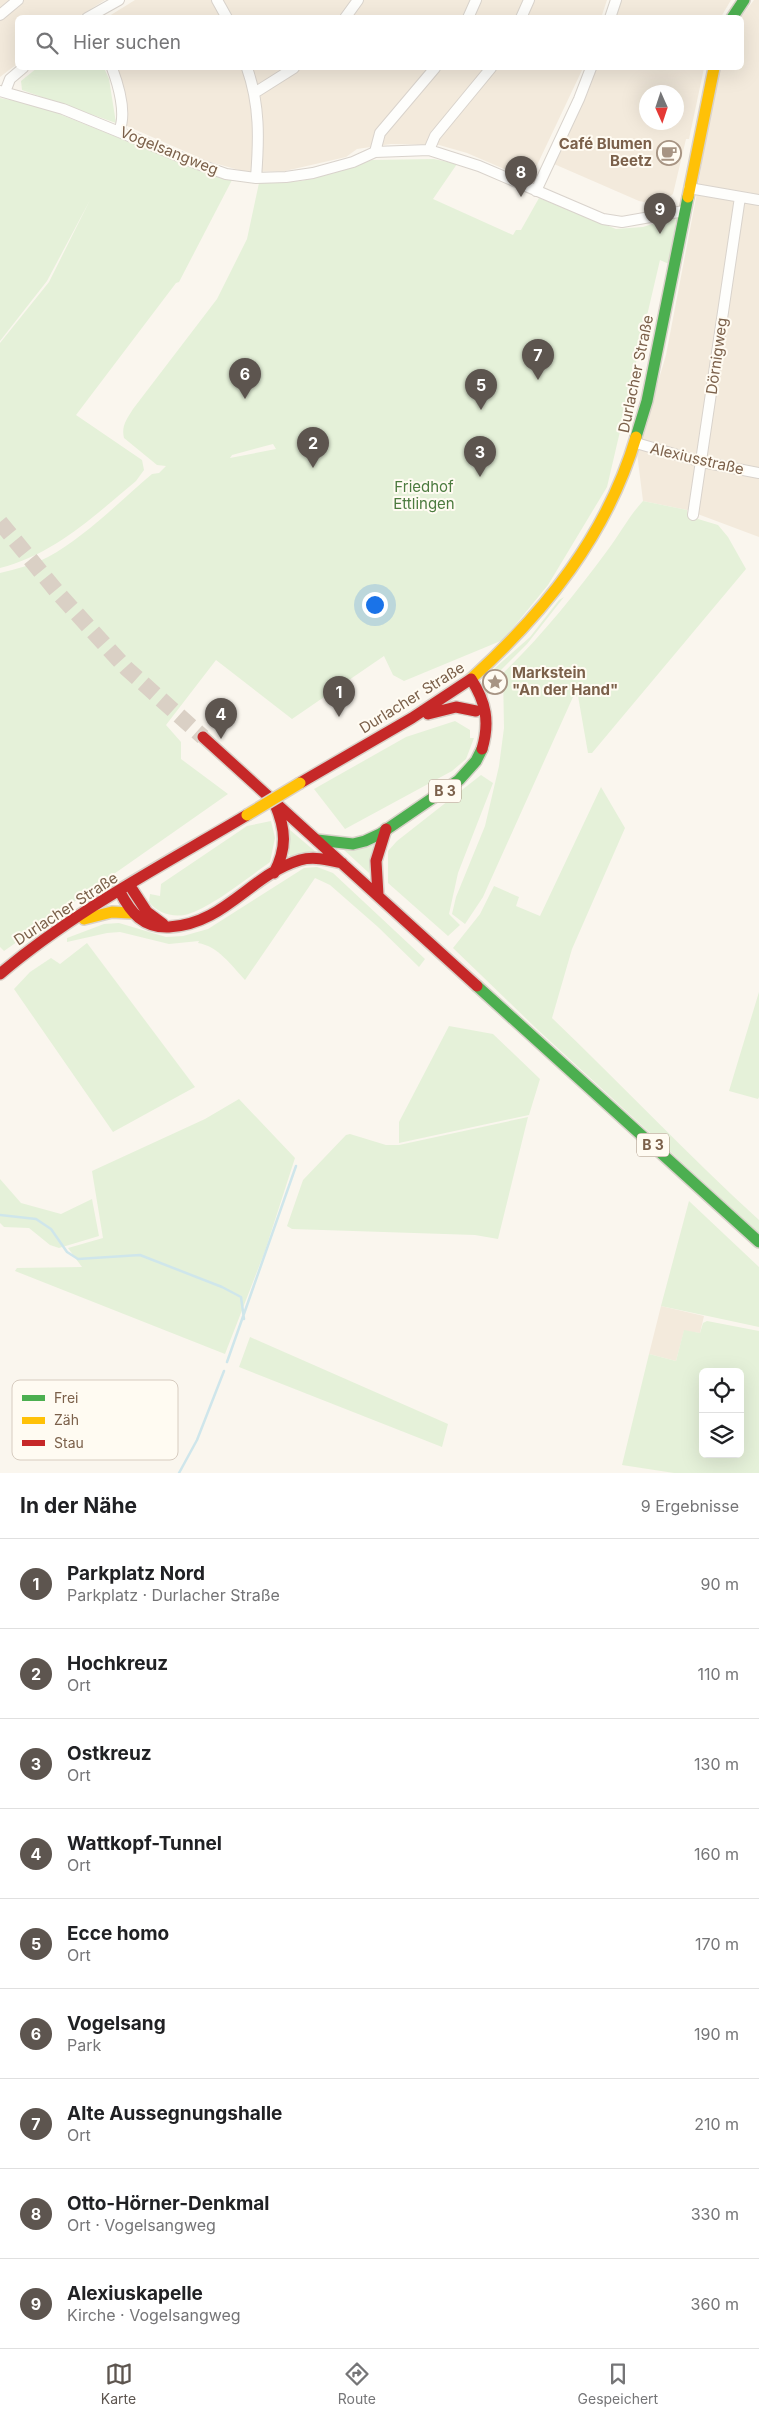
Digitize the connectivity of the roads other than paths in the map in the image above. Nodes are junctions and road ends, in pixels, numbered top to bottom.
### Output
1 (18, 0) edge
2 (119, 0) edge
3 (216, 0) edge
4 (358, 0) edge
5 (476, 0) edge
6 (529, 0) edge
7 (616, 0) edge
8 (744, 0) edge
9 (0, 15) edge
10 (92, 15) edge
11 (225, 15) edge
12 (347, 15) edge
13 (469, 15) edge
14 (522, 15) edge
15 (611, 15) edge
16 (734, 15) edge
17 (21, 70) edge
18 (112, 70) edge
19 (248, 70) edge
20 (291, 70) edge
21 (432, 70) edge
22 (489, 70) edge
23 (590, 70) edge
24 (714, 70) edge
25 (2, 92) edge
26 (256, 92) junction
27 (119, 130) junction
28 (429, 150) junction
29 (375, 152) junction
30 (256, 178) junction
31 (689, 188) junction
32 (536, 191) junction
33 (740, 197) junction
34 (759, 200) edge
35 (684, 211) junction
36 (636, 443) junction
37 (702, 462) junction
38 (759, 473) edge
39 (693, 515) dead end
40 (467, 683) junction
41 (476, 711) junction
42 (412, 718) junction
43 (203, 737) tunnel mouth
44 (486, 737) junction
45 (273, 800) junction
46 (386, 829) junction
47 (317, 840) junction
48 (342, 863) junction
49 (274, 873) junction
50 (125, 889) junction
51 (378, 895) junction
52 (131, 913) junction
53 (68, 922) junction
54 (170, 927) junction
55 (0, 974) edge
56 (759, 1242) edge

1 - 9 street
2 - 10 street
3 - 11 street
4 - 12 street
5 - 13 street
6 - 14 street
7 - 15 street
8 - 16 main road
17 - 25 street
18 - 27 street
19 - 26 street
20 - 26 street
21 - 29 street
22 - 28 street
23 - 32 street
24 - 31 main road, Durlacher Straße
25 - 27 street, Vogelsangweg
26 - 30 street
27 - 30 street, Vogelsangweg
28 - 29 street, Vogelsangweg
28 - 32 street, Vogelsangweg
29 - 30 street, Vogelsangweg
31 - 33 street
31 - 35 main road, Durlacher Straße
32 - 35 street, Vogelsangweg
33 - 34 street
33 - 37 street, Dörnigweg
35 - 36 main road, Durlacher Straße
36 - 37 street, Alexiusstraße
36 - 40 main road, Durlacher Straße
37 - 38 street, Alexiusstraße
37 - 39 street, Dörnigweg
40 - 41 main road
40 - 42 main road, Durlacher Straße
40 - 44 main road, B 3
41 - 42 main road
41 - 44 main road
42 - 50 main road, Durlacher Straße, bridge
43 - 45 main road
44 - 46 main road, B 3
45 - 47 main road
45 - 49 main road
46 - 47 main road
46 - 51 main road
47 - 48 main road
48 - 49 main road
48 - 51 main road, B 3
49 - 54 main road
50 - 52 main road
50 - 53 main road, Durlacher Straße
50 - 54 main road
51 - 56 main road, B 3
52 - 53 main road
52 - 54 main road
53 - 55 main road, Durlacher Straße

